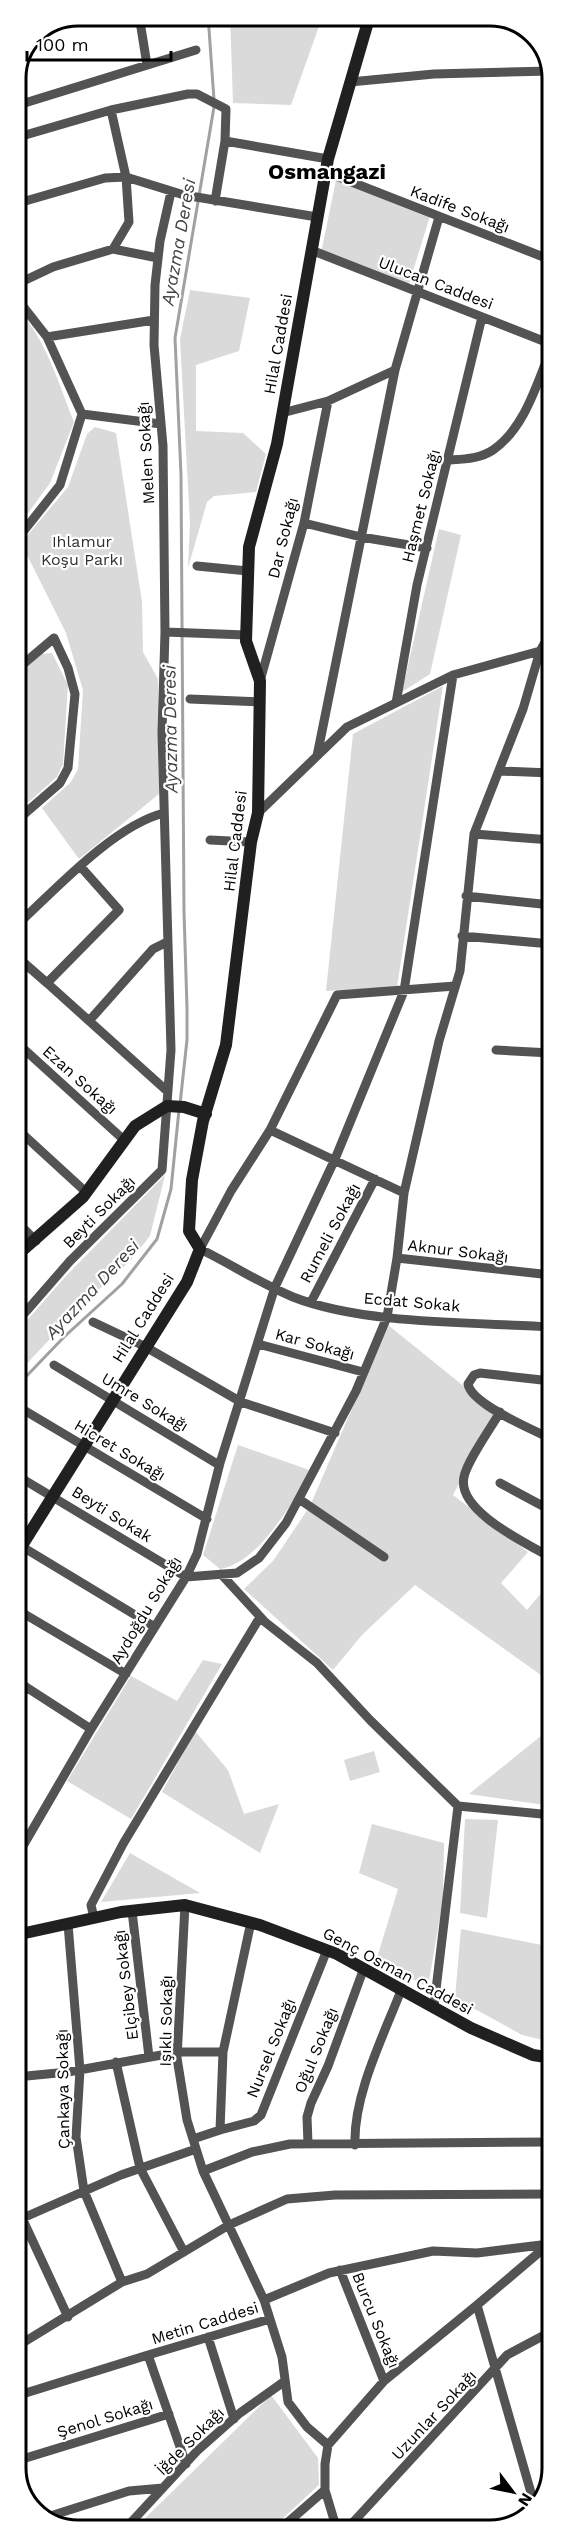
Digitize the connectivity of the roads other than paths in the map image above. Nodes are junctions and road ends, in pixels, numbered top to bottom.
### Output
1 (141, 26) edge
2 (367, 26) edge
3 (196, 50) dead end
4 (147, 65) junction
5 (541, 71) edge
6 (350, 82) junction
7 (26, 103) edge
8 (111, 110) junction
9 (26, 135) edge
10 (225, 141) junction
11 (328, 159) junction
12 (326, 172) junction
13 (126, 177) junction
14 (171, 192) junction
15 (26, 201) edge
16 (215, 201) junction
17 (317, 217) junction
18 (439, 217) junction
19 (113, 249) junction
20 (311, 250) junction
21 (542, 257) edge
22 (158, 258) junction
23 (26, 280) edge
24 (416, 291) junction
25 (26, 310) edge
26 (482, 317) junction
27 (154, 320) junction
28 (47, 337) junction
29 (542, 340) edge
30 (395, 370) junction
31 (542, 371) edge
32 (328, 401) junction
33 (282, 413) junction
34 (82, 414) junction
35 (161, 424) junction
36 (448, 460) junction
37 (304, 523) junction
38 (26, 528) edge
39 (361, 537) junction
40 (426, 548) junction
41 (197, 566) dead end
42 (248, 571) junction
43 (165, 632) junction
44 (246, 635) junction
45 (542, 648) edge
46 (540, 651) junction
47 (26, 662) edge
48 (453, 675) junction
49 (260, 681) junction
50 (190, 699) dead end
51 (260, 702) junction
52 (396, 703) junction
53 (317, 756) junction
54 (499, 771) junction
55 (542, 773) edge
56 (26, 812) edge
57 (164, 813) junction
58 (258, 813) junction
59 (474, 834) junction
60 (542, 839) edge
61 (210, 840) dead end
62 (251, 842) junction
63 (80, 866) junction
64 (466, 896) junction
65 (542, 904) edge
66 (26, 917) edge
67 (462, 936) junction
68 (167, 942) junction
69 (542, 943) edge
70 (26, 965) edge
71 (47, 983) junction
72 (455, 986) junction
73 (404, 991) junction
74 (89, 1021) junction
75 (496, 1050) dead end
76 (26, 1051) edge
77 (542, 1053) edge
78 (168, 1091) junction
79 (175, 1107) junction
80 (206, 1114) junction
81 (270, 1130) junction
82 (26, 1137) edge
83 (124, 1140) junction
84 (335, 1159) junction
85 (375, 1179) junction
86 (87, 1193) junction
87 (404, 1193) junction
88 (26, 1231) edge
89 (36, 1241) junction
90 (26, 1248) edge
91 (200, 1250) junction
92 (397, 1258) junction
93 (542, 1274) edge
94 (275, 1287) junction
95 (311, 1302) junction
96 (26, 1312) edge
97 (387, 1317) junction
98 (93, 1322) dead end
99 (542, 1326) edge
100 (258, 1344) junction
101 (144, 1347) junction
102 (54, 1365) dead end
103 (363, 1372) junction
104 (542, 1379) edge
105 (111, 1399) junction
106 (241, 1402) junction
107 (26, 1411) edge
108 (500, 1412) junction
109 (335, 1433) junction
110 (542, 1434) edge
111 (83, 1446) junction
112 (219, 1465) junction
113 (26, 1480) edge
114 (500, 1483) dead end
115 (53, 1495) junction
116 (299, 1499) junction
117 (542, 1506) edge
118 (207, 1519) junction
119 (26, 1535) edge
120 (542, 1552) edge
121 (26, 1553) edge
122 (384, 1557) dead end
123 (221, 1574) junction
124 (186, 1577) junction
125 (26, 1615) edge
126 (260, 1617) junction
127 (155, 1627) junction
128 (126, 1674) junction
129 (26, 1687) edge
130 (91, 1729) junction
131 (458, 1806) junction
132 (542, 1814) edge
133 (26, 1841) edge
134 (185, 1905) junction
135 (132, 1911) junction
136 (94, 1918) junction
137 (251, 1922) junction
138 (68, 1924) junction
139 (26, 1933) edge
140 (327, 1950) junction
141 (364, 1968) junction
142 (402, 1988) junction
143 (434, 2006) junction
144 (177, 2052) junction
145 (223, 2052) junction
146 (542, 2056) edge
147 (149, 2057) junction
148 (116, 2062) junction
149 (80, 2070) junction
150 (26, 2076) edge
151 (220, 2130) junction
152 (193, 2139) junction
153 (542, 2142) edge
154 (308, 2144) junction
155 (355, 2145) junction
156 (196, 2149) junction
157 (141, 2168) junction
158 (204, 2170) junction
159 (84, 2191) junction
160 (542, 2194) edge
161 (26, 2217) edge
162 (229, 2225) junction
163 (26, 2234) edge
164 (542, 2245) edge
165 (542, 2251) edge
166 (184, 2252) junction
167 (340, 2270) junction
168 (122, 2282) junction
169 (264, 2300) junction
170 (477, 2305) junction
171 (68, 2317) junction
172 (270, 2319) junction
173 (542, 2336) edge
174 (208, 2337) junction
175 (26, 2341) edge
176 (148, 2355) junction
177 (496, 2370) junction
178 (285, 2381) junction
179 (384, 2381) junction
180 (26, 2393) edge
181 (169, 2414) junction
182 (234, 2419) junction
183 (328, 2445) junction
184 (26, 2458) edge
185 (186, 2464) junction
186 (163, 2488) junction
187 (325, 2490) junction
188 (533, 2498) edge
189 (53, 2515) edge
190 (133, 2520) edge
191 (290, 2520) edge
192 (334, 2520) edge
193 (355, 2520) edge

1 - 4 street
2 - 6 street, Hilal Caddesi
3 - 4 street
4 - 7 street
5 - 6 street
6 - 11 street, Hilal Caddesi
8 - 9 street
8 - 10 street
8 - 13 street
10 - 11 street
10 - 16 street
11 - 12 street, Hilal Caddesi
12 - 17 street, Hilal Caddesi
12 - 18 street, Kadife Sokağı
13 - 14 street
13 - 15 street
13 - 19 street
14 - 16 street
14 - 22 street, Melen Sokağı
16 - 17 street
17 - 20 street, Hilal Caddesi
18 - 21 street, Kadife Sokağı
18 - 24 street
19 - 22 street
19 - 23 street
20 - 24 street, Ulucan Caddesi
20 - 33 street, Hilal Caddesi
22 - 27 street, Melen Sokağı
24 - 26 street, Ulucan Caddesi
24 - 30 street
25 - 28 street
26 - 29 street, Ulucan Caddesi
26 - 36 street, Haşmet Sokağı
27 - 28 street
27 - 35 street, Melen Sokağı
28 - 34 street
30 - 32 street
30 - 39 street
31 - 36 street
32 - 33 street
32 - 37 street, Dar Sokağı
33 - 42 street, Hilal Caddesi
34 - 35 street
34 - 38 street
35 - 43 street, Melen Sokağı
36 - 40 street, Haşmet Sokağı
37 - 39 street
37 - 49 street, Dar Sokağı
39 - 40 street
39 - 53 street
40 - 52 street, Haşmet Sokağı
41 - 42 street
42 - 44 street, Hilal Caddesi
43 - 44 street
43 - 57 street, Melen Sokağı
44 - 49 street, Hilal Caddesi
45 - 46 street
46 - 48 street
46 - 54 street
47 - 56 street
48 - 52 street
48 - 73 street, Aydoğdu Sokağı
49 - 51 street, Hilal Caddesi
50 - 51 street
51 - 58 street, Hilal Caddesi
52 - 53 street
53 - 58 street
54 - 55 street
54 - 59 street
57 - 63 street
57 - 68 street, Beyti Sokağı
58 - 62 street, Hilal Caddesi
59 - 60 street
59 - 64 street
61 - 62 street
62 - 80 street, Hilal Caddesi
63 - 66 street
63 - 71 street
64 - 65 street
64 - 67 street
67 - 69 street
67 - 72 street
68 - 74 street
68 - 78 street, Beyti Sokağı
70 - 71 street
71 - 74 street
72 - 73 street
72 - 87 street
73 - 81 street
73 - 84 street, Aydoğdu Sokağı
74 - 78 street
75 - 77 street
76 - 83 street, Ezan Sokağı
78 - 79 street, Beyti Sokağı
79 - 80 street
79 - 83 street
79 - 96 street, Beyti Sokağı
80 - 91 street, Hilal Caddesi
81 - 84 street
81 - 91 street
82 - 86 street
83 - 86 street
84 - 85 street
84 - 94 street, Aydoğdu Sokağı
85 - 87 street
85 - 95 street, Rumeli Sokağı
86 - 89 street
87 - 92 street
88 - 89 street
89 - 90 street
91 - 94 street, Ecdat Sokak
91 - 101 street, Hilal Caddesi
92 - 93 street, Aknur Sokağı
92 - 97 street
94 - 95 street, Ecdat Sokak
94 - 100 street, Aydoğdu Sokağı
95 - 97 street, Ecdat Sokak
97 - 99 street, Ecdat Sokak
97 - 103 street
98 - 101 street
100 - 103 street, Kar Sokağı
100 - 106 street, Aydoğdu Sokağı
101 - 105 street, Hilal Caddesi
101 - 106 street
102 - 105 street, Umre Sokağı
103 - 109 street
104 - 108 street
105 - 111 street, Hilal Caddesi
105 - 112 street, Umre Sokağı
106 - 109 street
106 - 112 street, Aydoğdu Sokağı
107 - 111 street, Hicret Sokağı
108 - 110 street
108 - 120 street
109 - 116 street
111 - 115 street, Hilal Caddesi
111 - 118 street, Hicret Sokağı
112 - 118 street, Aydoğdu Sokağı
113 - 115 street, Beyti Sokak
114 - 117 street
115 - 119 street, Hilal Caddesi
115 - 124 street, Beyti Sokak
116 - 122 street
116 - 123 street
118 - 124 street, Aydoğdu Sokağı
121 - 127 street
123 - 124 street
123 - 126 street
124 - 127 street, Aydoğdu Sokağı
125 - 128 street
126 - 131 street
126 - 136 street
127 - 128 street, Aydoğdu Sokağı
128 - 130 street, Aydoğdu Sokağı
129 - 130 street
130 - 133 street, Aydoğdu Sokağı
131 - 132 street
131 - 143 street
134 - 135 street, Genç Osman Caddesi
134 - 137 street, Genç Osman Caddesi
134 - 144 street, Işıklı Sokağı
135 - 136 street, Genç Osman Caddesi
135 - 147 street, Elçibey Sokağı
136 - 138 street, Genç Osman Caddesi
137 - 140 street, Genç Osman Caddesi
137 - 145 street
138 - 139 street, Genç Osman Caddesi
138 - 149 street, Çankaya Sokağı
140 - 141 street, Genç Osman Caddesi
140 - 151 street, Nursel Sokağı
141 - 142 street, Genç Osman Caddesi
141 - 154 street, Oğul Sokağı
142 - 143 street, Genç Osman Caddesi
142 - 155 street
143 - 146 street, Genç Osman Caddesi
144 - 145 street
144 - 147 street
144 - 152 street, Işıklı Sokağı
145 - 151 street
147 - 148 street
148 - 149 street
148 - 157 street
149 - 150 street
149 - 159 street, Çankaya Sokağı
151 - 152 street, Nursel Sokağı
152 - 156 street, Işıklı Sokağı
153 - 155 street
154 - 155 street
154 - 158 street
156 - 157 street
156 - 158 street, Işıklı Sokağı
157 - 159 street
157 - 166 street
158 - 162 street, Işıklı Sokağı
159 - 161 street
159 - 168 street, Çankaya Sokağı
160 - 162 street
162 - 166 street
162 - 169 street, Işıklı Sokağı
163 - 171 street
164 - 167 street
165 - 170 street
166 - 168 street
167 - 169 street
167 - 179 street, Burcu Sokağı
168 - 171 street
169 - 172 street, Işıklı Sokağı
170 - 177 street
170 - 179 street
171 - 175 street
172 - 174 street, Metin Caddesi
172 - 178 street, Işıklı Sokağı
173 - 177 street, Uzunlar Sokağı
174 - 176 street, Metin Caddesi
174 - 182 street
176 - 180 street, Metin Caddesi
176 - 181 street
177 - 188 street
177 - 193 street, Uzunlar Sokağı
178 - 182 street, İğde Sokağı
178 - 183 street, Işıklı Sokağı
179 - 183 street
181 - 184 street, Şenol Sokağı
181 - 185 street
182 - 185 street, İğde Sokağı
183 - 187 street
185 - 186 street, İğde Sokağı
186 - 189 street
186 - 190 street, İğde Sokağı
187 - 191 street
187 - 192 street

